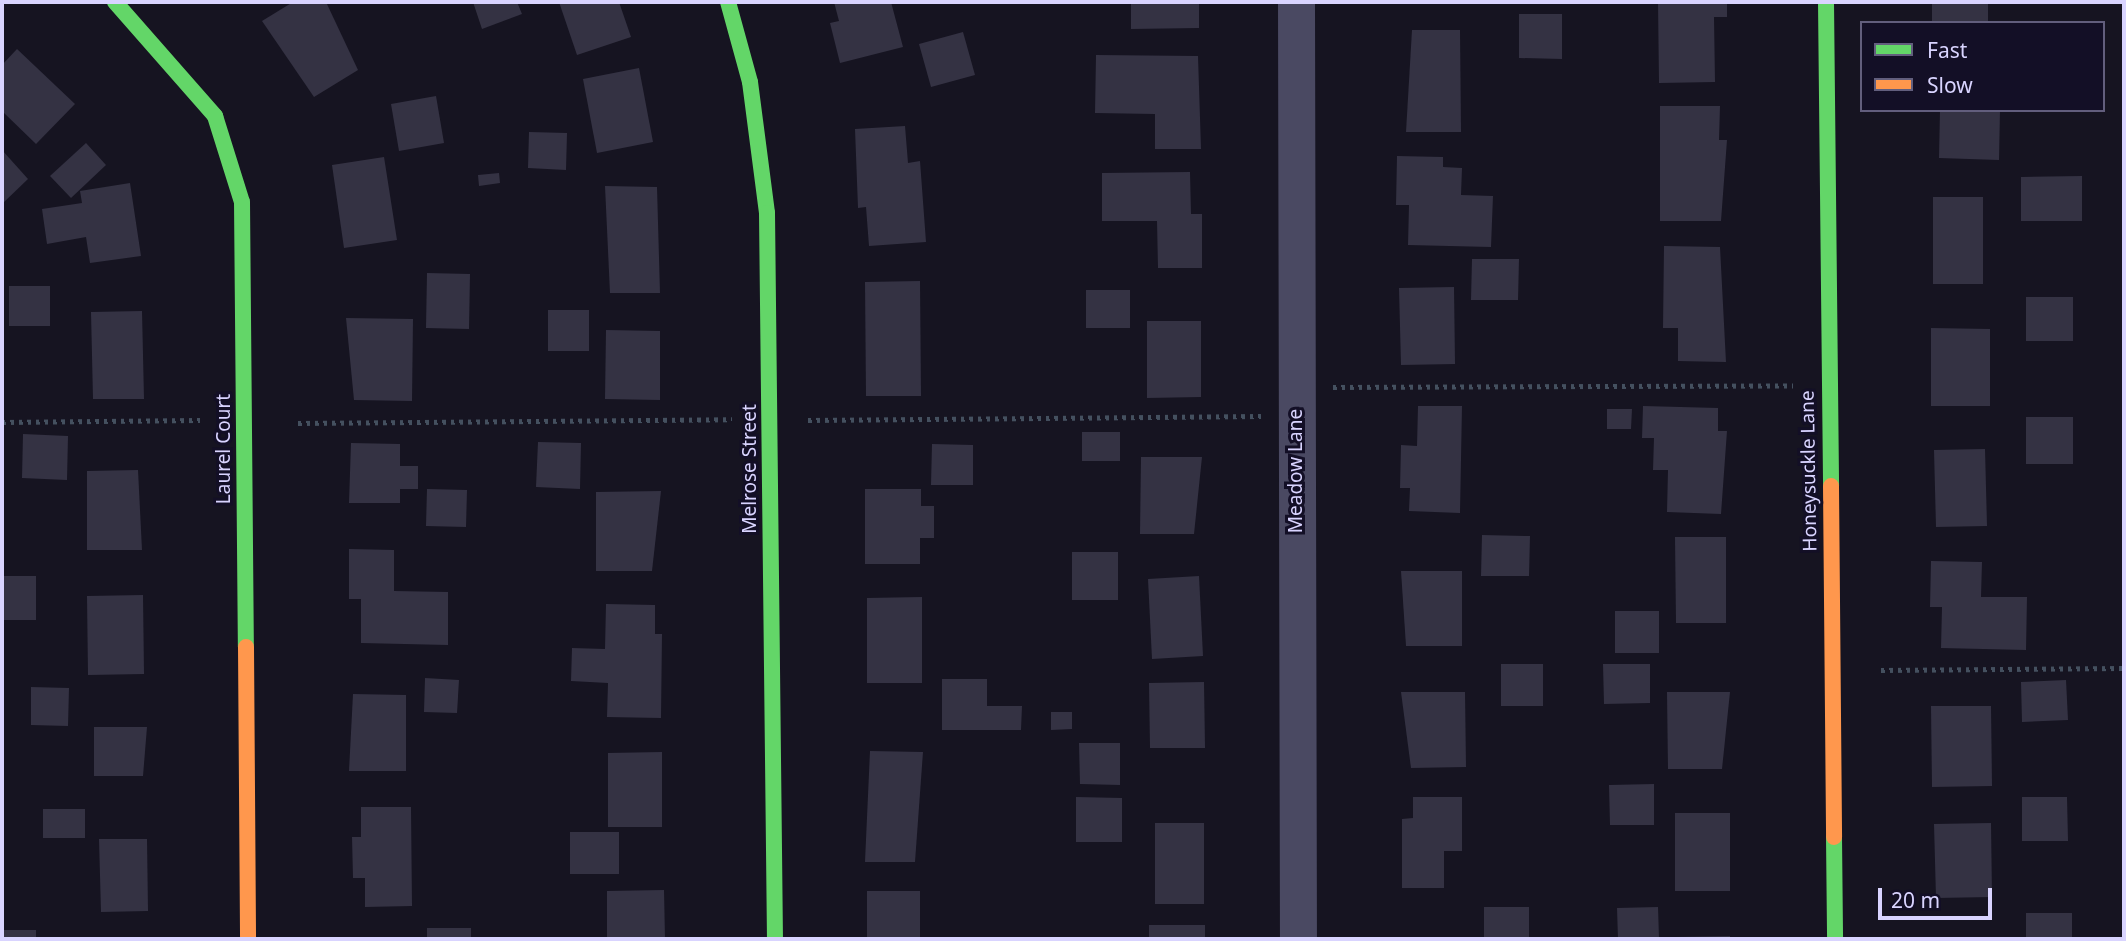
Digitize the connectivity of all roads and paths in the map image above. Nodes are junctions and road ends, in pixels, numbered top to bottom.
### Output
1 (115, 2) edge
2 (728, 2) edge
3 (1296, 2) edge
4 (1826, 2) edge
5 (1800, 385) dead end
6 (1329, 387) dead end
7 (1267, 415) dead end
8 (740, 419) dead end
9 (804, 420) dead end
10 (200, 421) dead end
11 (2, 422) edge
12 (298, 423) dead end
13 (2124, 668) edge
14 (1881, 670) dead end
15 (248, 939) edge
16 (775, 939) edge
17 (1298, 939) edge
18 (1835, 939) edge

1 - 15 street, Laurel Court
2 - 16 street, Melrose Street
3 - 17 street, Meadow Lane
4 - 18 street, Honeysuckle Lane
5 - 6 path
7 - 9 path
8 - 12 path
10 - 11 path
13 - 14 path

